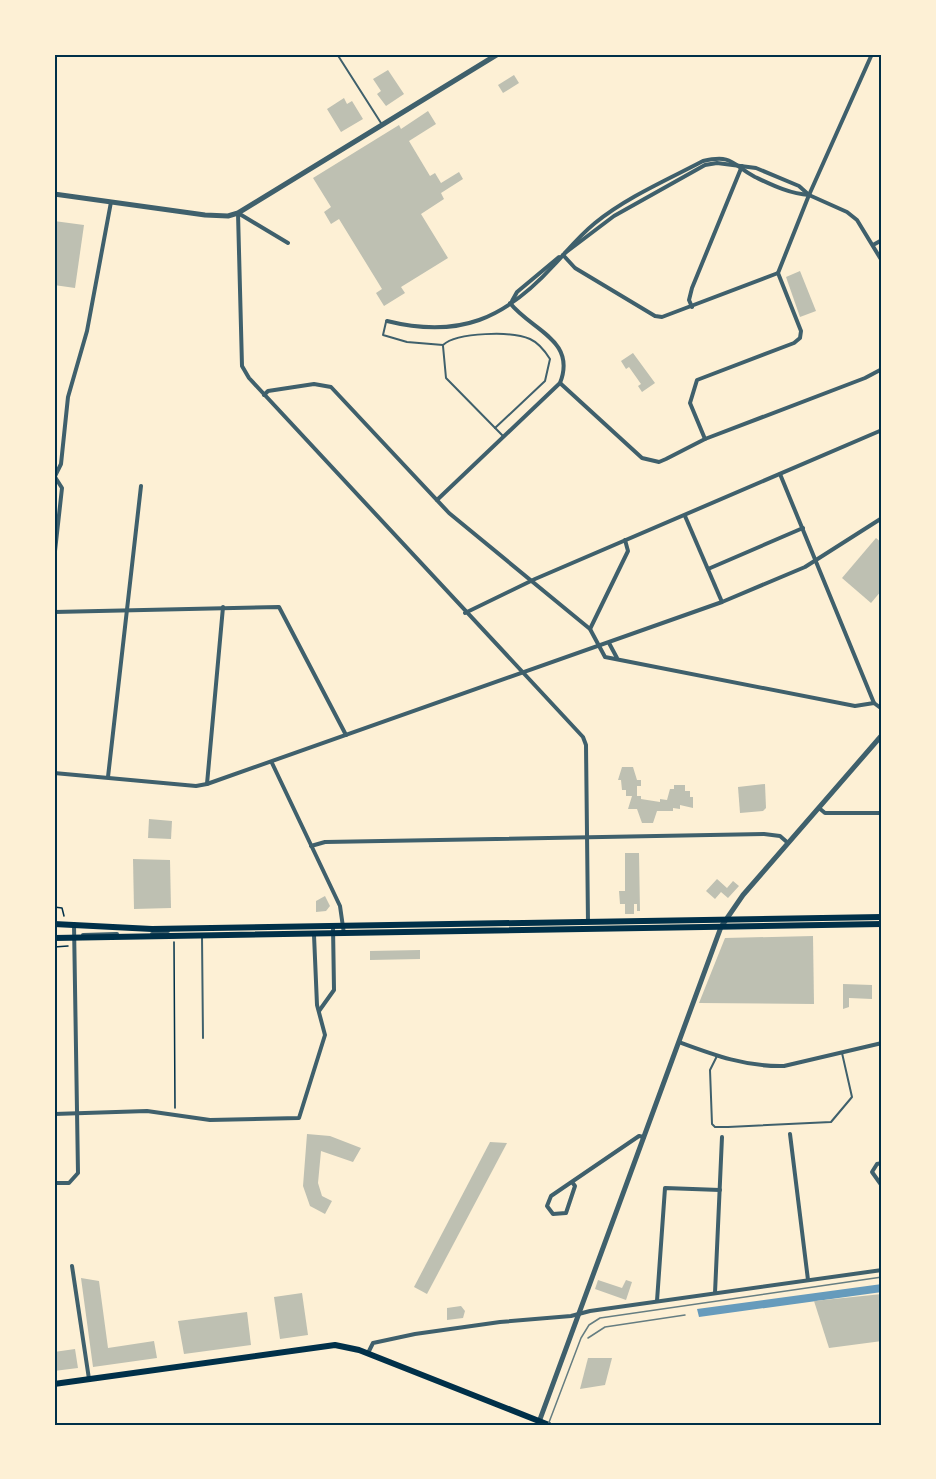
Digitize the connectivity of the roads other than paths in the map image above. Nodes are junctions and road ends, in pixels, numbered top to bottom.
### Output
1 (337, 54) edge
2 (498, 54) edge
3 (872, 54) edge
4 (383, 125) junction
5 (742, 166) junction
6 (54, 194) edge
7 (809, 195) junction
8 (111, 202) junction
9 (238, 213) junction
10 (882, 240) edge
11 (288, 243) dead end
12 (873, 245) junction
13 (563, 255) junction
14 (882, 261) edge
15 (778, 273) junction
16 (510, 303) junction
17 (692, 307) junction
18 (387, 321) joint
19 (443, 345) junction
20 (882, 369) edge
21 (560, 382) junction
22 (264, 395) junction
23 (495, 428) junction
24 (882, 430) edge
25 (503, 436) junction
26 (705, 439) junction
27 (780, 474) junction
28 (55, 477) edge
29 (141, 486) dead end
30 (437, 500) junction
31 (685, 516) junction
32 (882, 518) edge
33 (802, 528) junction
34 (625, 540) junction
35 (54, 560) edge
36 (816, 561) junction
37 (708, 569) junction
38 (532, 581) junction
39 (722, 602) junction
40 (224, 607) junction
41 (126, 611) junction
42 (54, 612) edge
43 (465, 613) junction
44 (590, 629) junction
45 (609, 643) junction
46 (598, 646) junction
47 (618, 659) junction
48 (523, 673) junction
49 (874, 703) junction
50 (882, 709) edge
51 (346, 735) junction
52 (882, 735) edge
53 (272, 763) junction
54 (54, 773) edge
55 (108, 777) junction
56 (207, 784) junction
57 (819, 808) junction
58 (882, 813) edge
59 (587, 837) junction
60 (788, 843) junction
61 (311, 846) junction
62 (882, 917) edge
63 (725, 918) junction
64 (588, 922) junction
65 (54, 924) edge
66 (74, 924) junction
67 (882, 924) edge
68 (333, 926) junction
69 (344, 926) junction
70 (721, 927) junction
71 (176, 929) junction
72 (600, 929) junction
73 (559, 930) junction
74 (314, 934) junction
75 (333, 934) junction
76 (344, 934) junction
77 (202, 936) junction
78 (74, 938) junction
79 (55, 939) edge
80 (318, 1012) junction
81 (203, 1038) dead end
82 (679, 1042) junction
83 (882, 1043) edge
84 (843, 1053) junction
85 (717, 1056) junction
86 (76, 1112) junction
87 (54, 1114) edge
88 (790, 1134) dead end
89 (644, 1137) junction
90 (722, 1137) dead end
91 (882, 1163) edge
92 (572, 1182) junction
93 (54, 1183) edge
94 (882, 1186) edge
95 (720, 1190) junction
96 (72, 1266) dead end
97 (882, 1270) edge
98 (808, 1280) junction
99 (715, 1293) junction
100 (657, 1301) junction
101 (579, 1313) junction
102 (368, 1354) junction
103 (89, 1379) junction
104 (54, 1384) edge
105 (539, 1423) edge
106 (549, 1425) edge

1 - 4 lane
2 - 4 street
3 - 7 street
4 - 9 street
5 - 7 street
5 - 7 street
5 - 13 street
5 - 17 street
6 - 8 street
7 - 12 street
7 - 15 street
8 - 9 street
8 - 28 street
9 - 11 street
9 - 22 street
10 - 12 street
12 - 14 street
13 - 16 street
13 - 17 street
15 - 17 street
15 - 26 street
16 - 18 street
16 - 21 street
18 - 19 lane
19 - 23 lane
19 - 23 lane
20 - 26 street
21 - 25 street
21 - 26 street
22 - 30 street
22 - 43 street
23 - 25 lane
24 - 27 street
25 - 30 street
27 - 31 street
27 - 33 street
28 - 35 street
29 - 41 street
30 - 38 street
31 - 34 street
31 - 37 street
32 - 36 street
33 - 36 street
33 - 37 street
34 - 38 street
34 - 44 street
36 - 39 street
36 - 49 street
37 - 39 street
38 - 43 street
38 - 44 street
39 - 45 street
40 - 41 street
40 - 51 street
40 - 56 street
41 - 42 street
41 - 55 street
43 - 48 street
44 - 46 street
45 - 46 street
45 - 47 street
46 - 47 street
46 - 48 street
47 - 49 street
48 - 51 street
48 - 59 street
49 - 50 street
51 - 53 street
52 - 57 street
53 - 56 street
53 - 61 street
54 - 55 street
55 - 56 street
57 - 58 street
57 - 60 street
59 - 60 street
59 - 61 street
59 - 64 street
60 - 63 street
61 - 69 street
62 - 63 main road
63 - 64 main road
63 - 70 street
64 - 69 main road
64 - 72 street
64 - 73 street
65 - 66 main road
66 - 71 main road
66 - 78 street
67 - 70 main road
68 - 69 main road
68 - 71 main road
68 - 75 street
69 - 76 street
70 - 72 main road
70 - 82 street
71 - 78 street
72 - 73 main road
73 - 76 main road
74 - 75 main road
74 - 77 main road
74 - 80 street
75 - 76 main road
75 - 80 street
77 - 78 main road
77 - 81 lane
78 - 79 main road
78 - 86 street
80 - 86 street
82 - 85 street
82 - 89 street
83 - 84 street
84 - 85 street
84 - 85 lane
86 - 87 street
86 - 93 street
88 - 98 street
89 - 92 street
89 - 101 street
90 - 95 street
91 - 94 street
92 - 92 street
95 - 99 street
95 - 100 street
96 - 103 street
97 - 98 street
98 - 99 street
99 - 100 street
100 - 101 street
101 - 102 street
101 - 105 street
102 - 103 main road
102 - 105 main road
103 - 104 main road
105 - 106 main road

